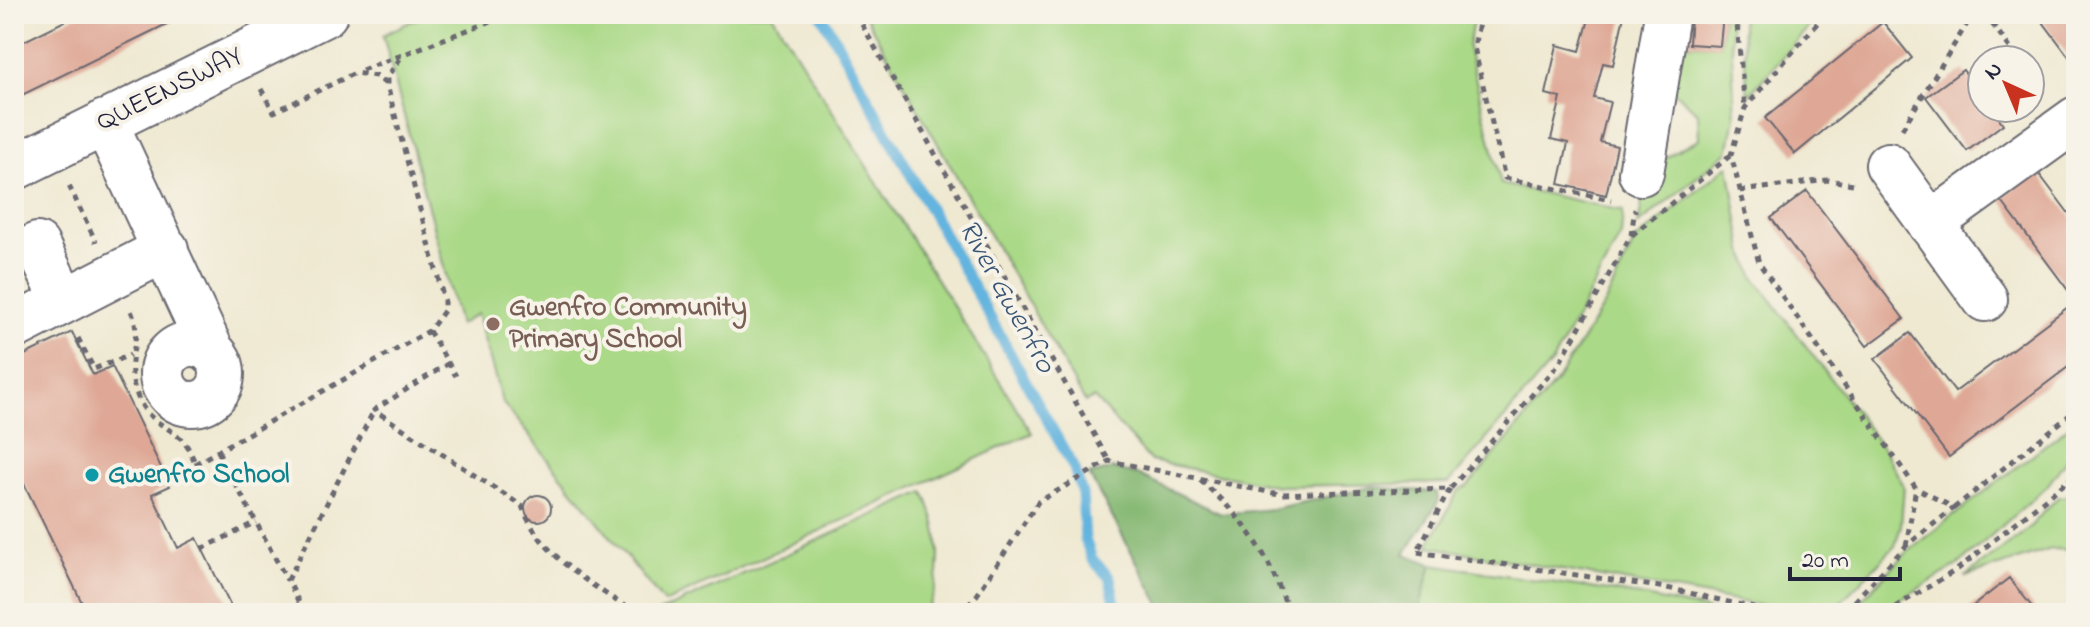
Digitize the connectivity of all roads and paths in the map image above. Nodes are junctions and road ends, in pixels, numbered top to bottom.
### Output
1 (325, 14) edge
2 (510, 14) edge
3 (856, 14) edge
4 (1481, 14) edge
5 (1667, 14) edge
6 (1736, 14) edge
7 (1825, 14) edge
8 (1973, 14) edge
9 (1985, 14) edge
10 (2007, 44) edge
11 (242, 54) junction
12 (402, 56) junction
13 (355, 73) junction
14 (387, 85) junction
15 (1745, 108) junction
16 (2076, 119) edge
17 (105, 122) junction
18 (1731, 155) junction
19 (1888, 165) junction
20 (14, 168) edge
21 (1641, 173) dead end
22 (1740, 191) junction
23 (1930, 224) junction
24 (1631, 235) junction
25 (37, 245) dead end
26 (166, 249) junction
27 (1985, 299) dead end
28 (69, 314) junction
29 (14, 327) edge
30 (429, 331) junction
31 (194, 350) dead end
32 (131, 355) dead end
33 (449, 363) junction
34 (456, 376) dead end
35 (374, 410) junction
36 (2076, 410) edge
37 (218, 451) junction
38 (1109, 461) junction
39 (195, 464) dead end
40 (2076, 468) edge
41 (1199, 478) junction
42 (2073, 481) edge
43 (1916, 488) junction
44 (1450, 489) junction
45 (1954, 508) junction
46 (256, 522) junction
47 (1906, 546) junction
48 (202, 549) dead end
49 (288, 580) junction
50 (304, 613) edge
51 (635, 613) edge
52 (959, 613) edge
53 (1289, 613) edge
54 (1777, 613) edge
55 (1843, 613) edge
56 (1885, 613) edge

1 - 11 street, QUEENSWAY
2 - 12 path
3 - 38 path
4 - 24 path
5 - 21 street
6 - 15 path
7 - 15 path
8 - 19 path
9 - 10 path
11 - 13 path
11 - 17 street, QUEENSWAY
12 - 13 path
12 - 14 path
13 - 14 path
14 - 30 path
15 - 18 path
16 - 23 street
17 - 20 street, QUEENSWAY
17 - 26 street
18 - 22 path
18 - 24 path
19 - 22 path
19 - 23 street
22 - 43 path
23 - 27 street
24 - 44 path
25 - 28 street
26 - 28 street
26 - 31 street
28 - 29 street
28 - 32 path
30 - 33 path
30 - 37 path
33 - 34 path
33 - 35 path
35 - 49 path
35 - 51 path
36 - 45 path
37 - 39 path
37 - 46 path
38 - 41 path
38 - 52 path
40 - 42 path
41 - 44 path
41 - 53 path
42 - 56 path
43 - 45 path
43 - 47 path
44 - 54 path
45 - 47 path
46 - 48 path
46 - 49 path
47 - 55 path
49 - 50 path

